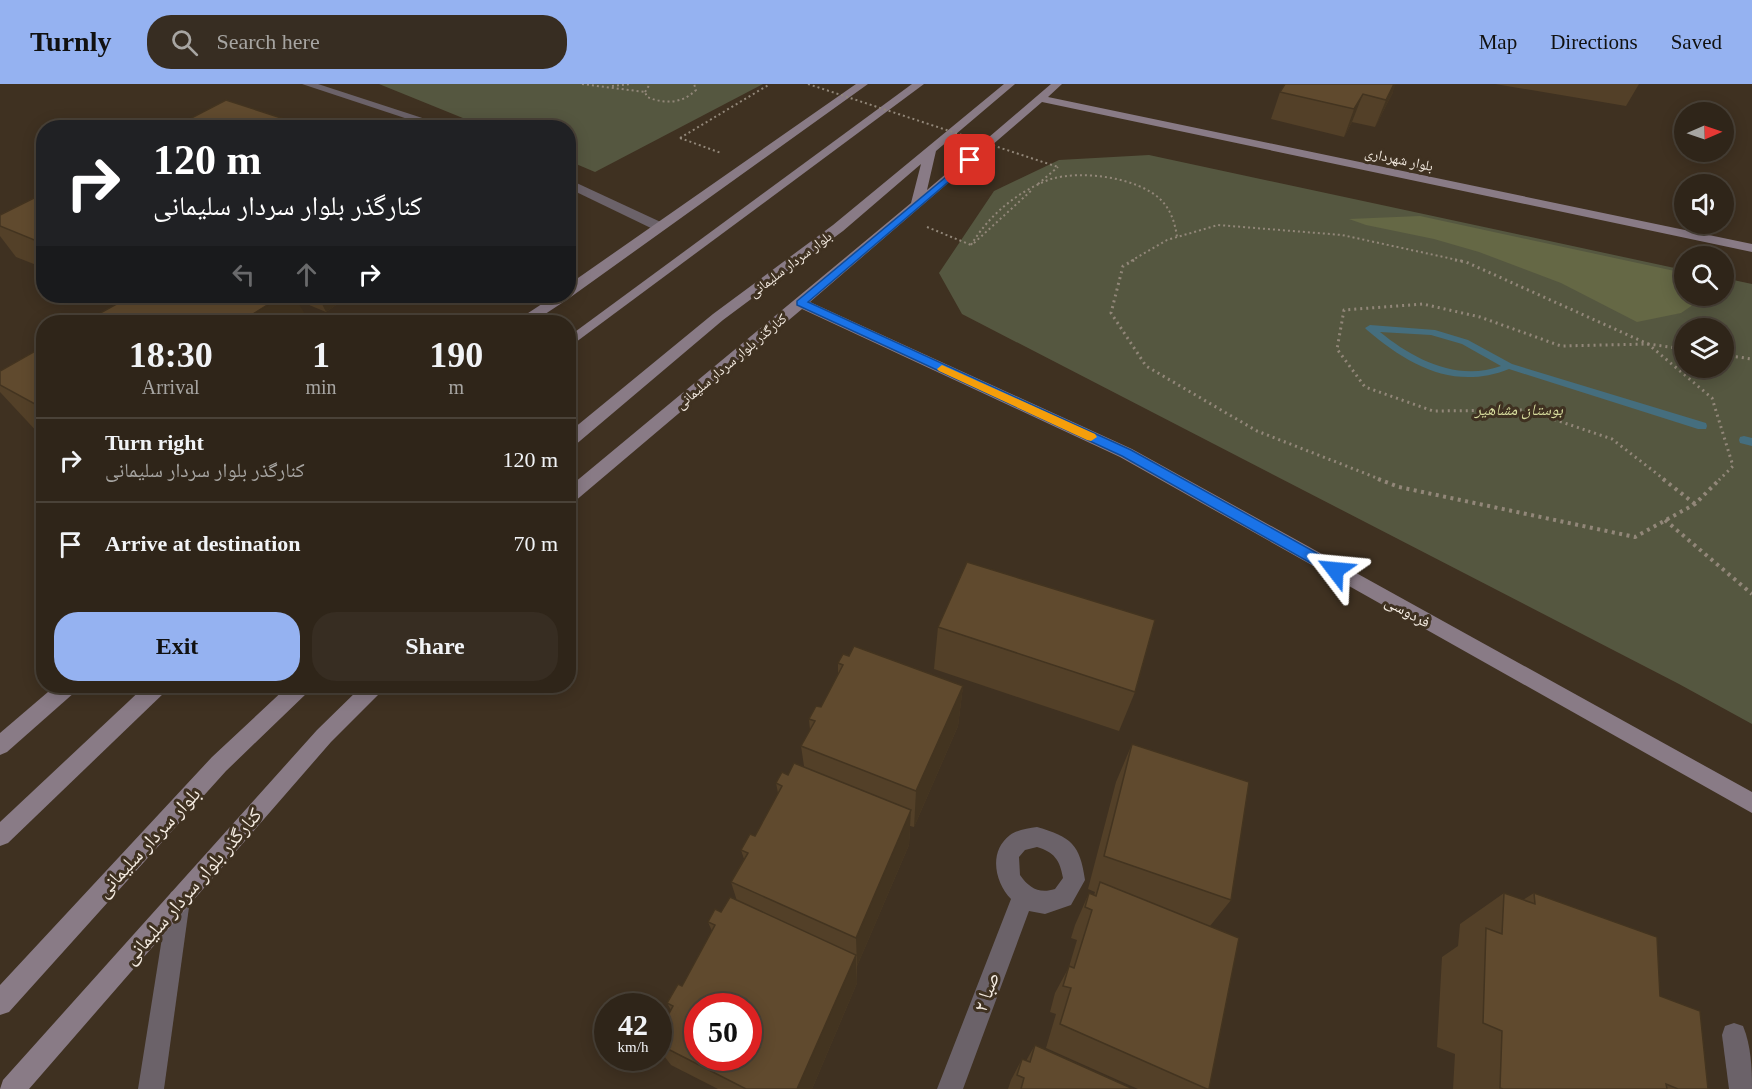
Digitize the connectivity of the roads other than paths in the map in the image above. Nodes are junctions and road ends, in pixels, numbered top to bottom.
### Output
1 (307, 84) edge
2 (864, 84) edge
3 (918, 84) edge
4 (1010, 84) edge
5 (1057, 84) edge
6 (1041, 99) junction
7 (422, 120) edge
8 (931, 150) junction
9 (576, 187) edge
10 (917, 205) junction
11 (660, 227) junction
12 (1752, 248) edge
13 (576, 286) edge
14 (552, 303) edge
15 (801, 303) junction
16 (534, 315) edge
17 (576, 338) edge
18 (576, 435) edge
19 (576, 491) edge
20 (60, 693) edge
21 (151, 693) edge
22 (294, 693) edge
23 (367, 693) edge
24 (0, 746) edge
25 (1752, 802) edge
26 (0, 836) edge
27 (1023, 896) dead end
28 (179, 900) junction
29 (0, 1003) edge
30 (1734, 1035) dead end
31 (12, 1089) edge
32 (151, 1089) edge
33 (950, 1089) edge
34 (1742, 1089) edge

1 - 7 street
2 - 11 street
3 - 17 street
4 - 8 street, بلوار سردار سلیمانی
5 - 6 street, کنارگذر بلوار سردار سلیمانی
6 - 10 street, کنارگذر بلوار سردار سلیمانی
6 - 12 street, بلوار شهرداری
8 - 10 street
8 - 18 street, بلوار سردار سلیمانی
9 - 11 street
10 - 15 street, کنارگذر بلوار سردار سلیمانی
11 - 13 street
14 - 16 street
15 - 19 street, کنارگذر بلوار سردار سلیمانی
15 - 25 street, فردوسی
20 - 24 street
21 - 26 street
22 - 29 street, بلوار سردار سلیمانی
23 - 28 street, کنارگذر بلوار سردار سلیمانی
27 - 33 street, صبا ۲
28 - 31 street, کنارگذر بلوار سردار سلیمانی
28 - 32 street
30 - 34 street

